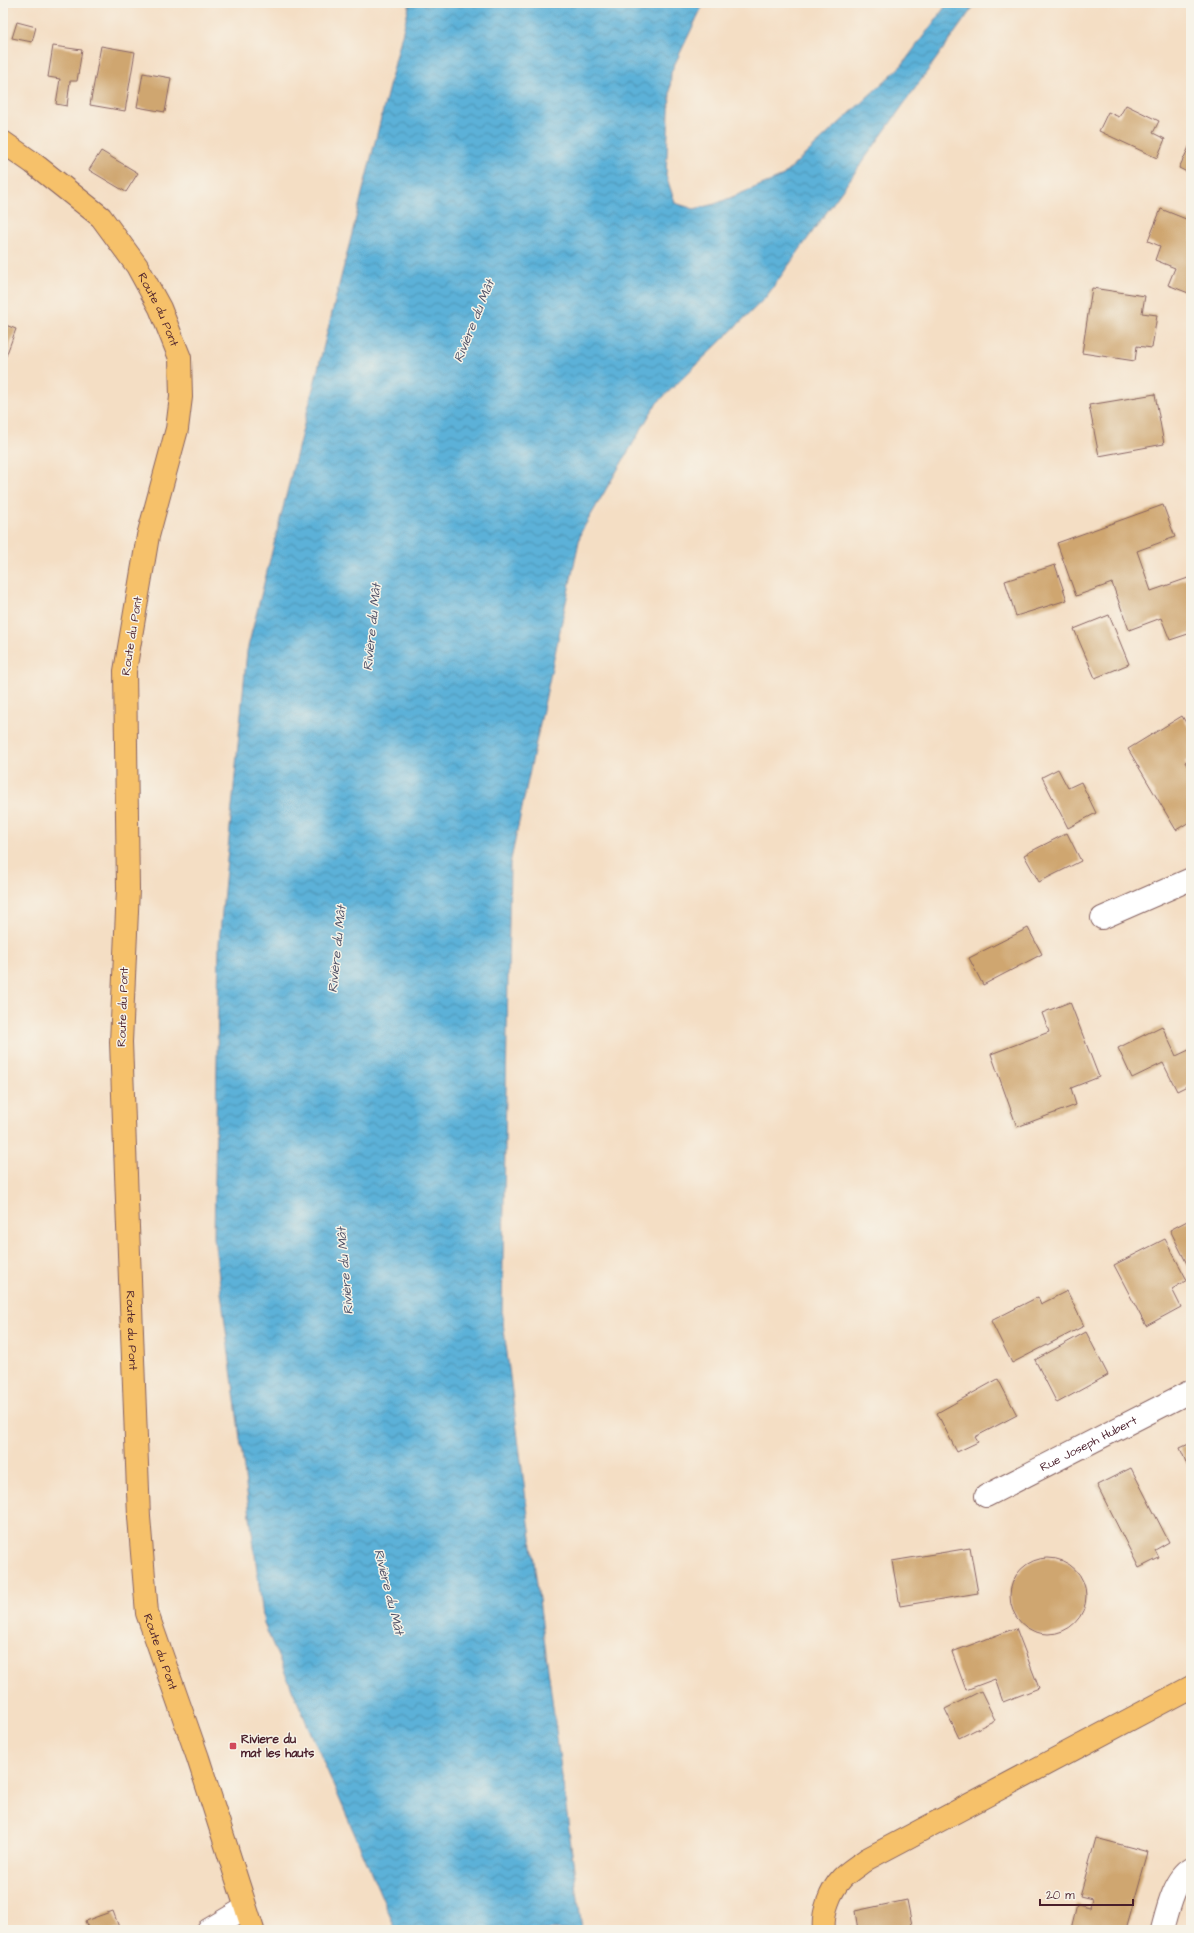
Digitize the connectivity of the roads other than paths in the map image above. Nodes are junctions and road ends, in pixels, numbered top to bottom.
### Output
1 (3, 142) edge
2 (1191, 879) edge
3 (1102, 918) dead end
4 (1191, 1391) edge
5 (986, 1496) dead end
6 (1191, 1687) edge
7 (1191, 1869) edge
8 (245, 1908) junction
9 (208, 1930) edge
10 (253, 1930) edge
11 (824, 1930) edge
12 (1162, 1930) edge

1 - 8 main road, Route du Pont
2 - 3 street
4 - 5 street, Rue Joseph Hubert
6 - 11 main road
7 - 12 street
8 - 9 street
8 - 10 main road, Route du Pont

